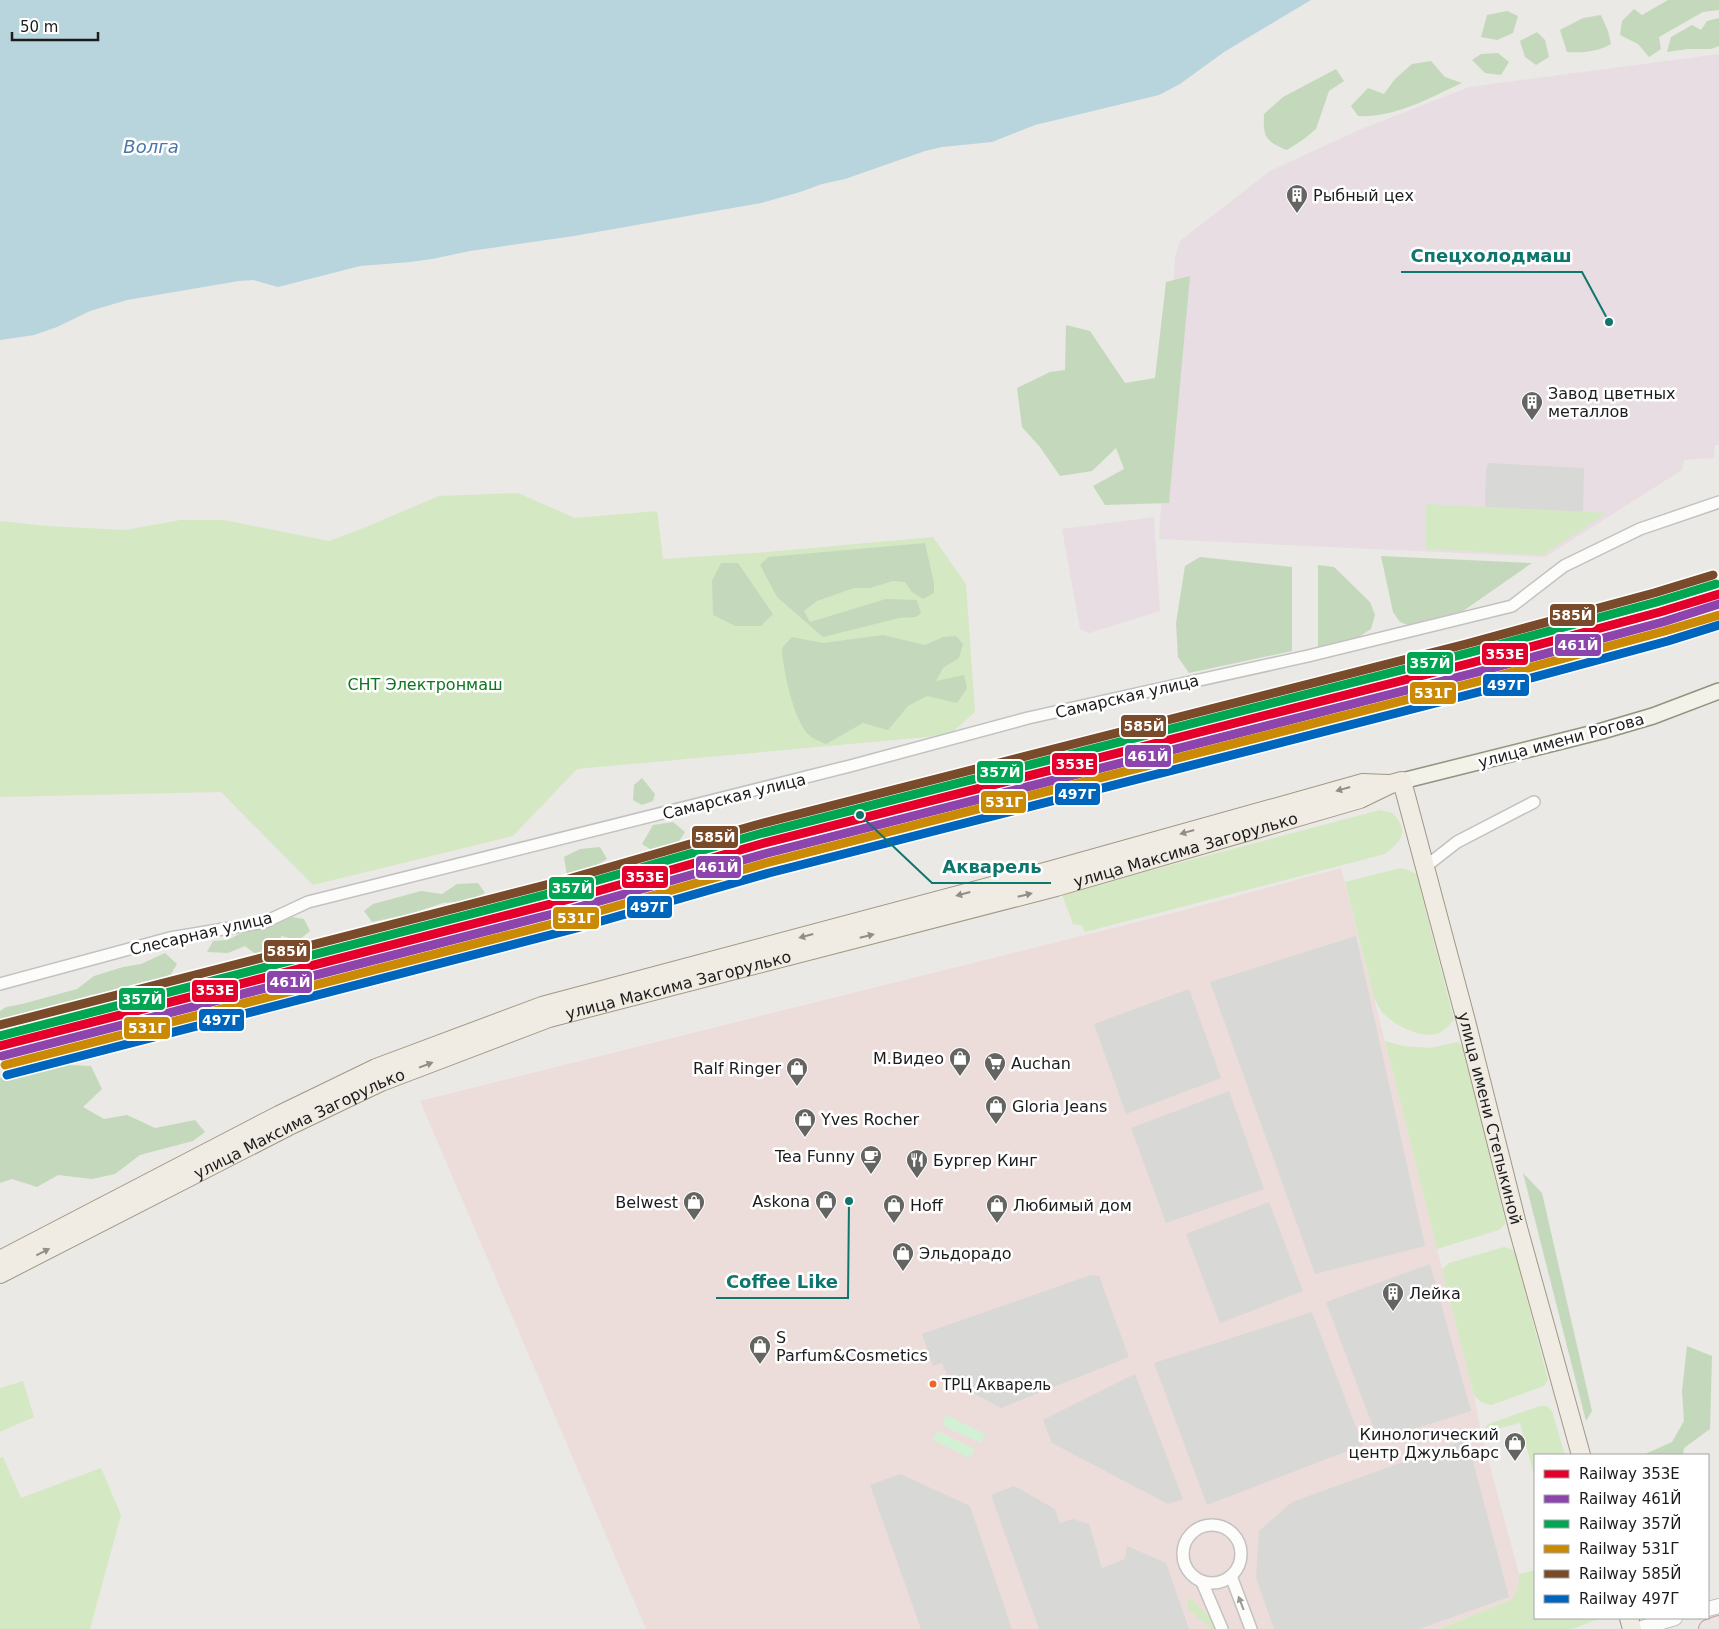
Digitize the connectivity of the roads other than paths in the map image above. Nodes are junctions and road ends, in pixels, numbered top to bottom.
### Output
1 (1719, 502) edge
2 (1719, 691) edge
3 (1396, 783) junction
4 (1534, 802) dead end
5 (517, 851) joint
6 (1425, 867) junction
7 (0, 984) edge
8 (0, 1260) edge
9 (0, 1274) edge
10 (1581, 1454) edge
11 (1231, 1576) junction
12 (1202, 1582) junction
13 (1672, 1619) edge
14 (1719, 1625) edge
15 (1222, 1629) edge
16 (1251, 1629) edge
17 (1639, 1629) edge
18 (1708, 1629) edge

1 - 5 street, Самарская улица
2 - 3 main road, улица имени Рогова
3 - 6 main road, улица имени Степыкиной
3 -> 8 main road, улица Максима Загорулько
9 -> 3 main road, улица Максима Загорулько
4 - 6 street
5 - 7 street, Слесарная улица
6 - 10 main road, улица имени Степыкиной
11 - 12 street
11 - 12 street
16 -> 11 street
12 - 15 street
13 - 17 street
14 - 18 highway

